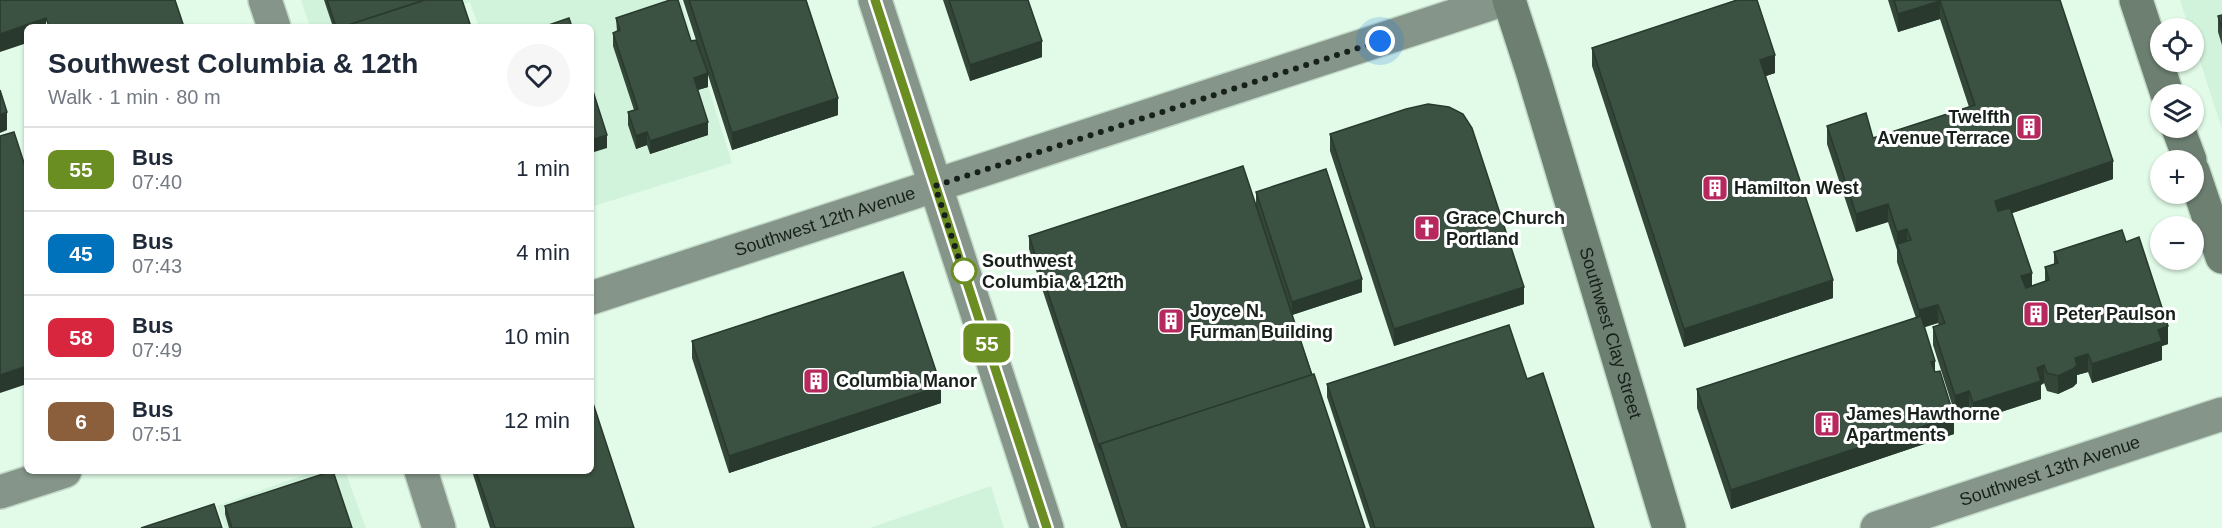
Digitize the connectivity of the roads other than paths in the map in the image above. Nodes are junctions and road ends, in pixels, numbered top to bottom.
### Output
1 (265, 0) edge
2 (875, 0) edge
3 (1502, 0) edge
4 (1509, 0) edge
5 (2136, 0) edge
6 (273, 24) edge
7 (2164, 84) edge
8 (935, 186) junction
9 (2204, 204) edge
10 (2222, 257) edge
11 (594, 297) edge
12 (2222, 414) edge
13 (56, 474) edge
14 (422, 474) edge
15 (0, 492) edge
16 (440, 528) edge
17 (1047, 528) edge
18 (1669, 528) edge
19 (1877, 528) edge

1 - 6 main road
2 - 8 main road
3 - 8 main road, Southwest 12th Avenue
4 - 18 main road, Southwest Clay Street
5 - 7 main road
8 - 11 main road, Southwest 12th Avenue
8 - 17 main road
9 - 10 main road
12 - 19 main road, Southwest 13th Avenue
13 - 15 main road
14 - 16 main road

